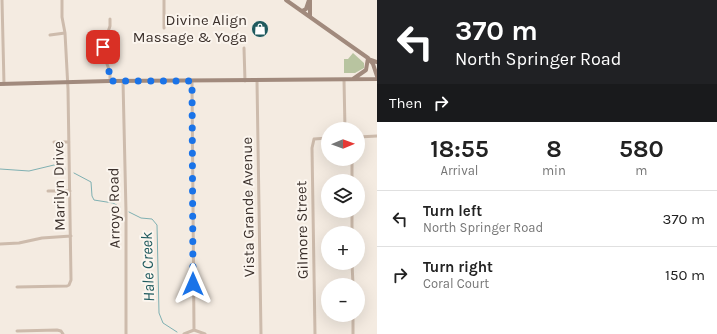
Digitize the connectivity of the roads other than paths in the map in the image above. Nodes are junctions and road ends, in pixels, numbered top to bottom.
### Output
1 (2, 0) edge
2 (62, 0) edge
3 (164, 0) edge
4 (286, 0) edge
5 (310, 0) edge
6 (302, 11) junction
7 (310, 17) junction
8 (110, 19) dead end
9 (164, 28) dead end
10 (65, 33) junction
11 (50, 35) dead end
12 (244, 48) dead end
13 (368, 58) junction
14 (376, 60) edge
15 (377, 76) edge
16 (353, 79) junction
17 (377, 79) edge
18 (344, 80) junction
19 (110, 81) junction
20 (123, 81) junction
21 (192, 81) junction
22 (245, 81) junction
23 (257, 81) junction
24 (67, 82) junction
25 (2, 84) edge
26 (345, 122) edge
27 (377, 136) edge
28 (365, 137) edge
29 (321, 138) edge
30 (54, 142) dead end
31 (69, 142) junction
32 (48, 191) dead end
33 (70, 191) junction
34 (71, 236) junction
35 (0, 244) edge
36 (17, 287) dead end
37 (353, 322) edge
38 (194, 330) junction
39 (17, 331) dead end
40 (62, 332) edge
41 (126, 334) edge
42 (184, 334) edge
43 (205, 334) edge
44 (261, 334) edge
45 (315, 334) edge
46 (353, 334) edge

1 - 25 street
2 - 10 street, Marilyn Drive
3 - 9 street
4 - 6 street
5 - 6 street
5 - 7 street
6 - 7 street
7 - 13 street
8 - 19 street
10 - 11 street
10 - 24 street, Marilyn Drive
12 - 22 street
13 - 14 street
13 - 15 street
13 - 16 street
16 - 17 street
16 - 18 street
18 - 23 street
18 - 26 street
19 - 20 street
19 - 24 street
20 - 21 street
20 - 41 street, Arroyo Road
21 - 22 street
21 - 38 street
22 - 23 street
23 - 44 street, Vista Grande Avenue
24 - 25 street
24 - 31 street, Marilyn Drive
27 - 28 street
29 - 45 street, Gilmore Street
30 - 31 street
31 - 33 street, Marilyn Drive
32 - 33 street
33 - 34 street, Marilyn Drive
34 - 35 street
34 - 36 street, Marilyn Drive
37 - 46 street
38 - 42 street
38 - 43 street
39 - 40 street

